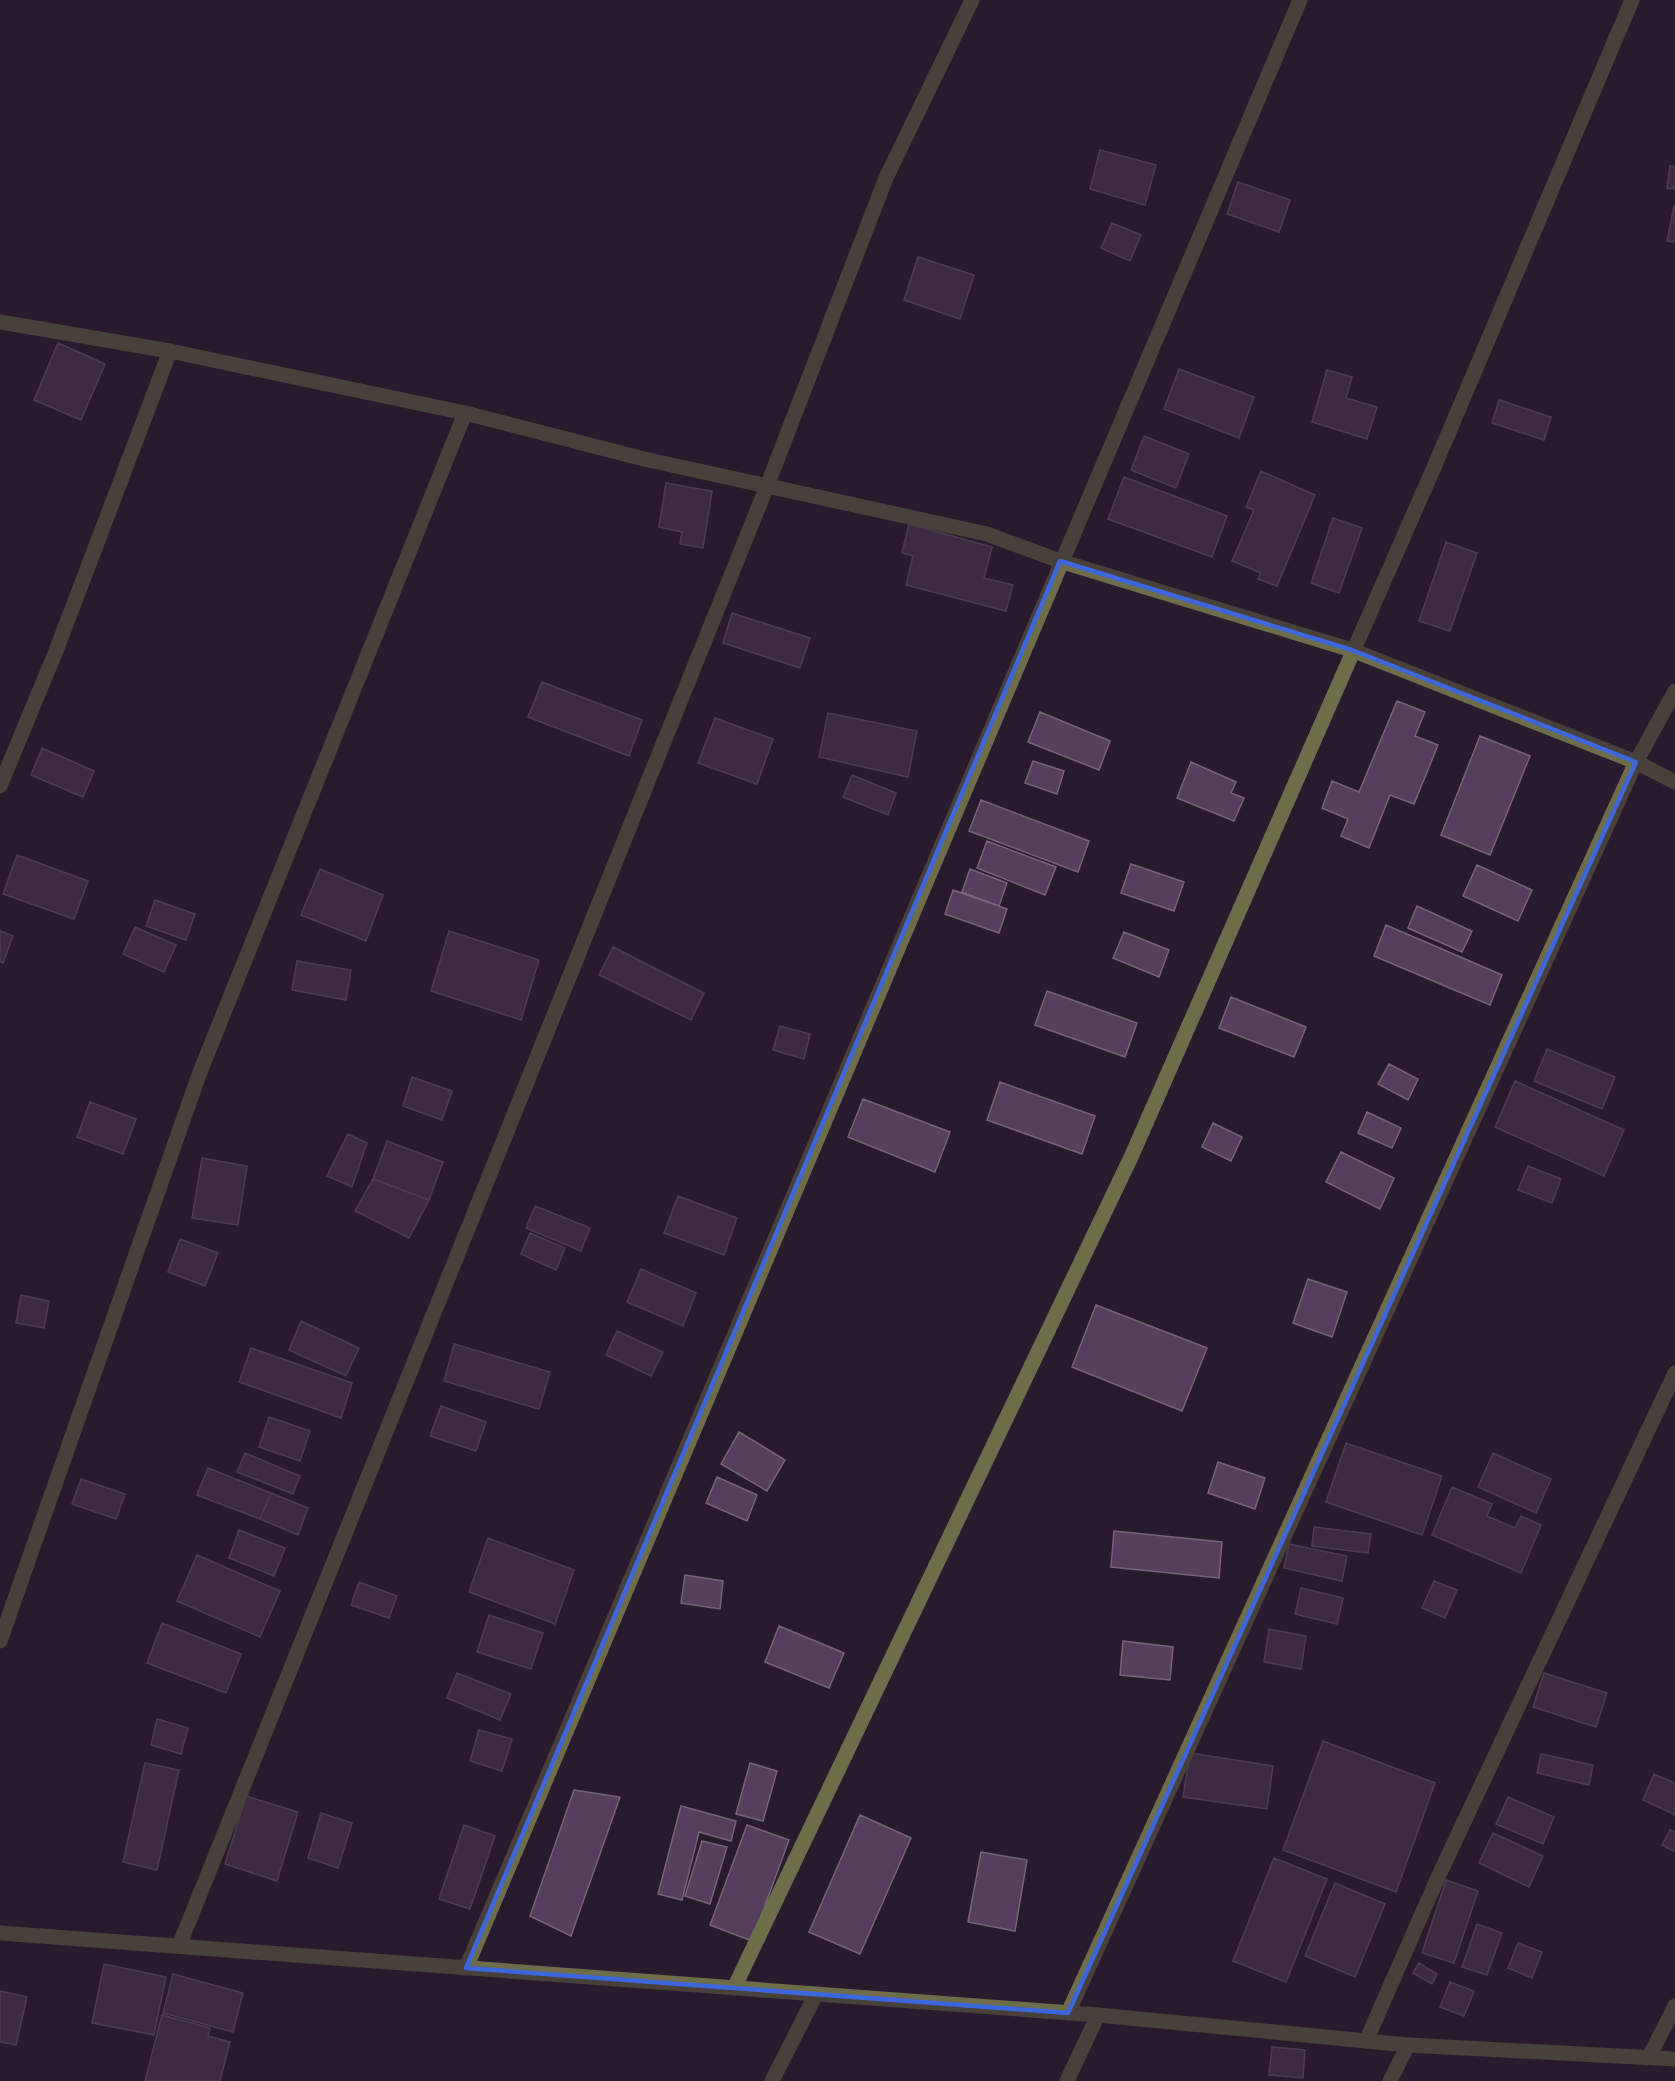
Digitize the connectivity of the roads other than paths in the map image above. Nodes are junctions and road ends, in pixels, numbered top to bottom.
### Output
1 (972, 0) edge
2 (1300, 0) edge
3 (1632, 0) edge
4 (0, 322) edge
5 (170, 351) junction
6 (465, 413) junction
7 (767, 486) junction
8 (1060, 561) junction
9 (1353, 650) junction
10 (1675, 691) edge
11 (1636, 762) junction
12 (1675, 782) edge
13 (0, 786) edge
14 (1675, 1373) edge
15 (0, 1641) edge
16 (0, 1933) edge
17 (179, 1946) junction
18 (466, 1968) junction
19 (734, 1988) junction
20 (816, 1994) junction
21 (1675, 2006) edge
22 (1068, 2013) junction
23 (1098, 2015) junction
24 (1366, 2041) junction
25 (1408, 2045) junction
26 (1649, 2057) junction
27 (1675, 2059) edge
28 (772, 2081) edge
29 (1067, 2081) edge
30 (1390, 2081) edge

1 - 7 street
2 - 8 street
3 - 9 street
4 - 5 street
5 - 6 street
5 - 13 street
6 - 7 street
6 - 15 street
7 - 8 street
7 - 17 street
8 - 9 street
8 - 18 street
9 - 11 street
9 - 19 street
10 - 11 street
11 - 12 street
11 - 22 street
14 - 24 street
16 - 17 street
17 - 18 street
18 - 19 street
19 - 20 street
20 - 22 street
20 - 28 street
21 - 26 street
22 - 23 street
23 - 24 street
23 - 29 street
24 - 25 street
25 - 26 street
25 - 30 street
26 - 27 street

